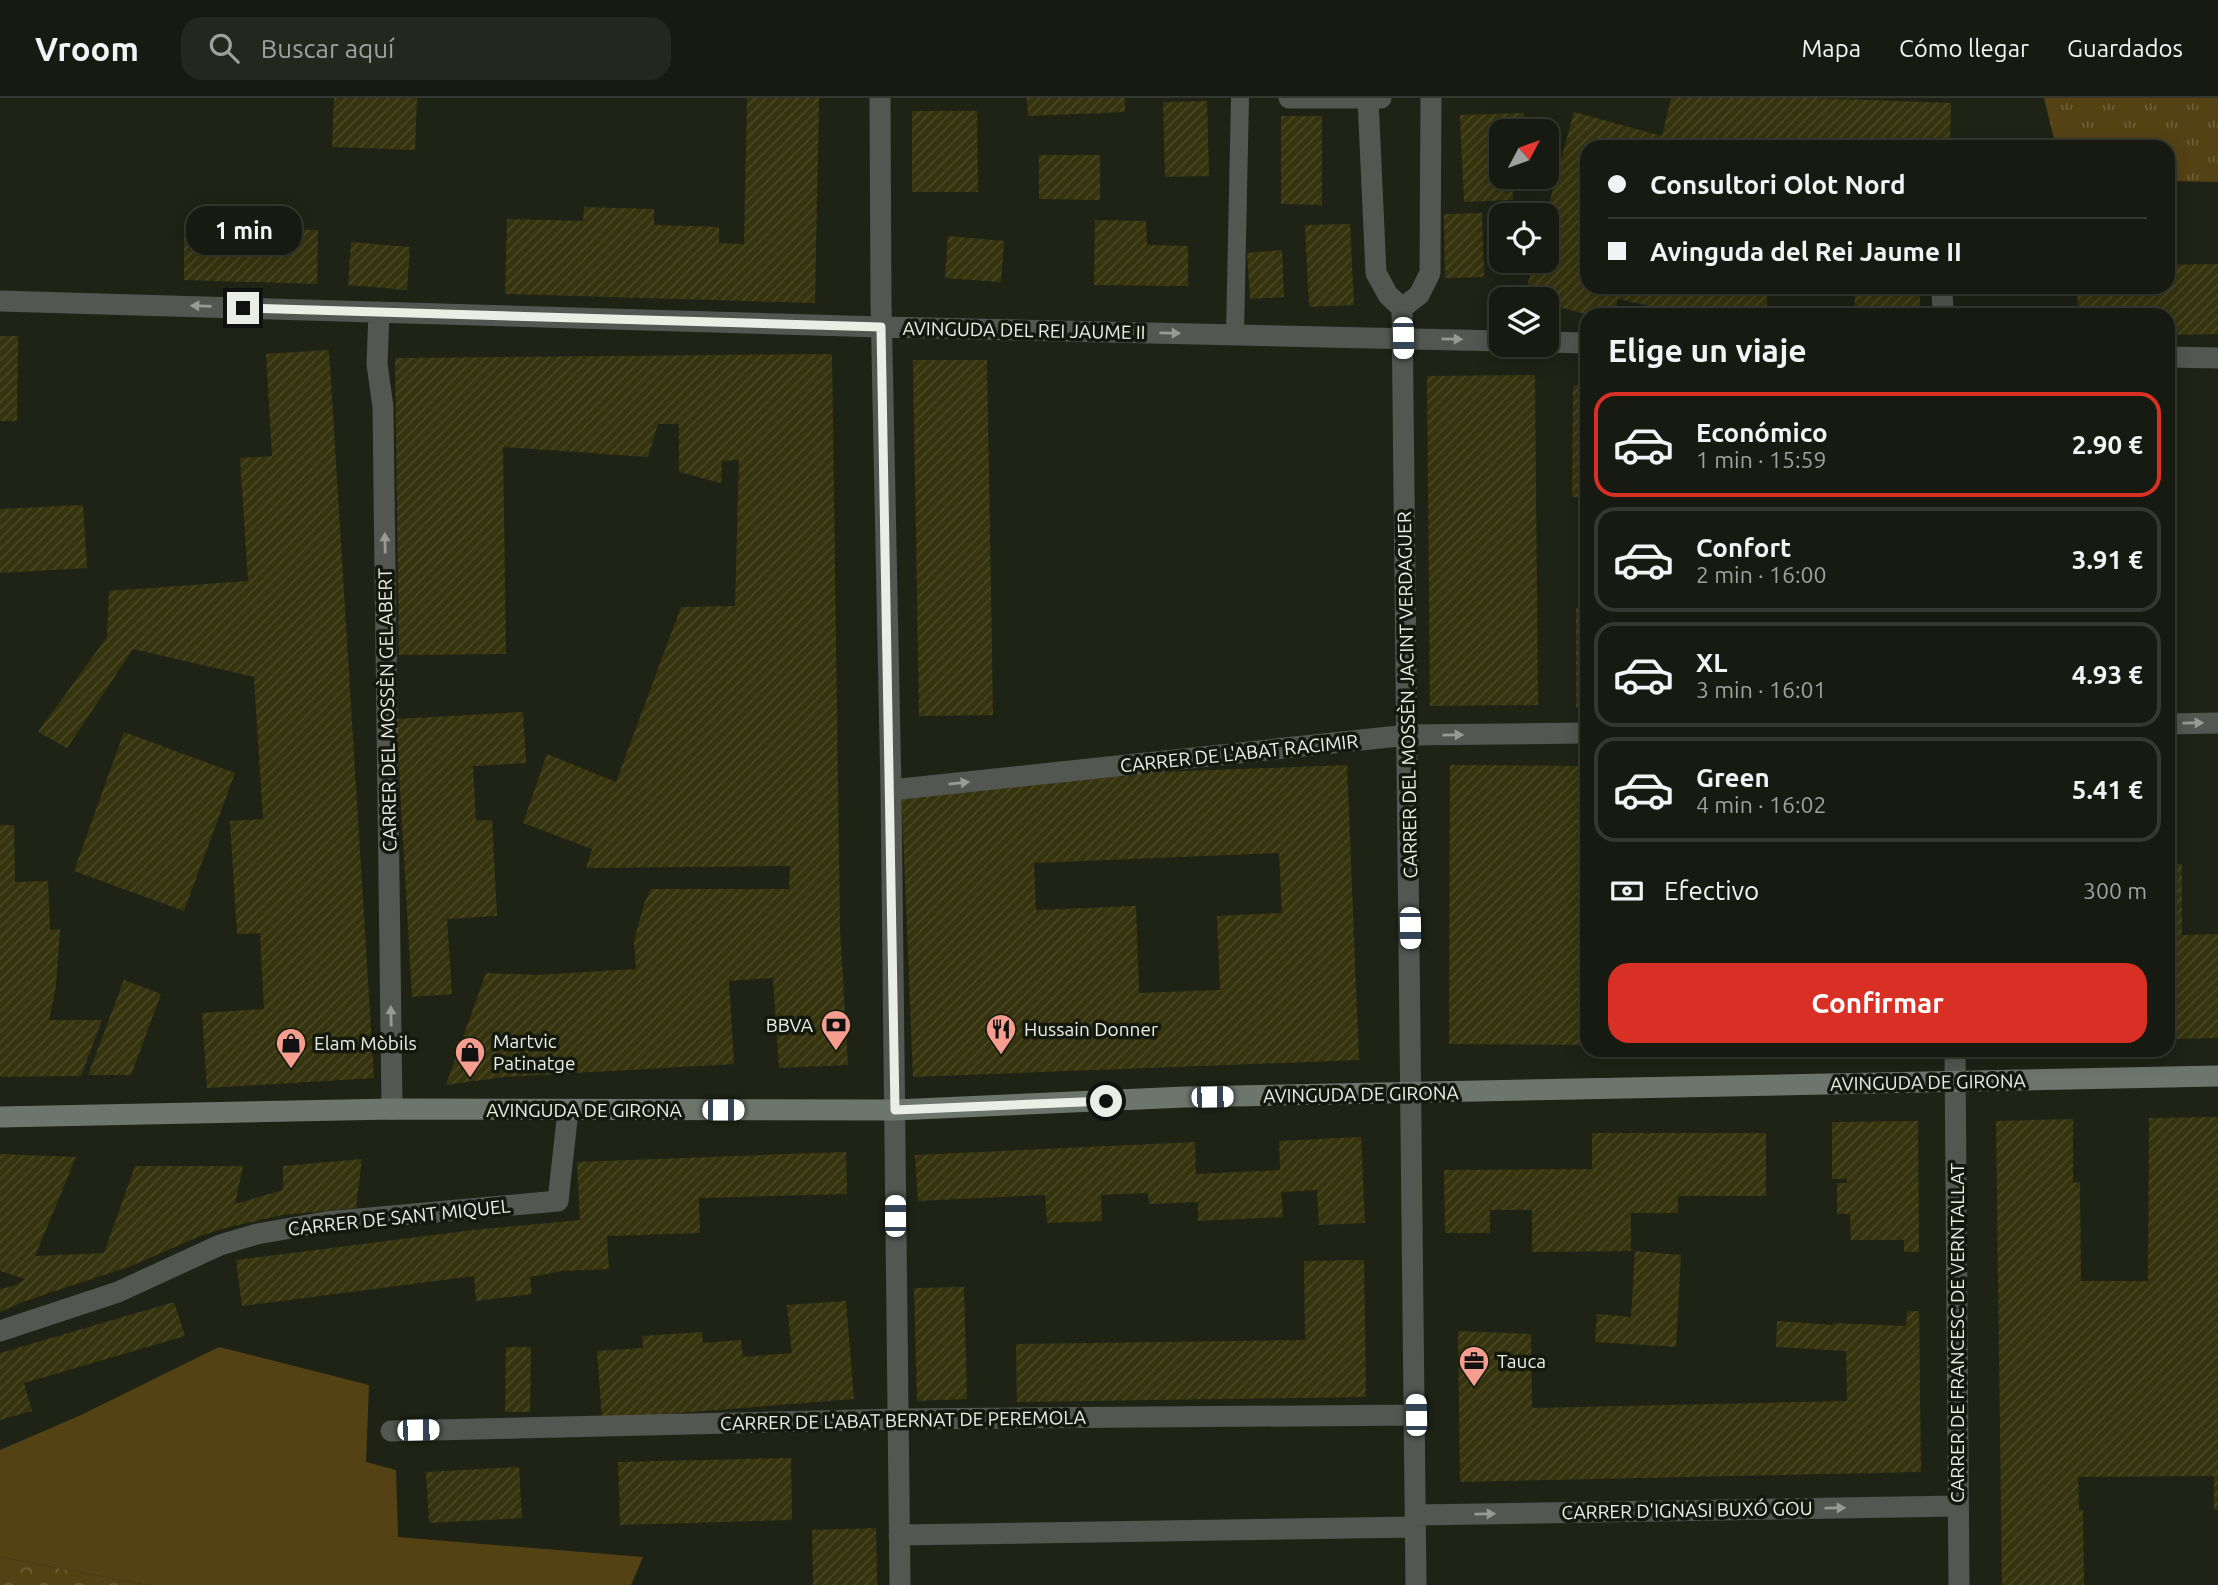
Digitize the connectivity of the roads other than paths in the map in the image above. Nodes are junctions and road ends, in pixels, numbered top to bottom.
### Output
1 (880, 98) edge
2 (1240, 98) edge
3 (1289, 98) edge
4 (1383, 98) edge
5 (1431, 98) edge
6 (1368, 99) edge
7 (0, 301) edge
8 (1402, 308) junction
9 (379, 312) junction
10 (881, 327) junction
11 (1234, 334) junction
12 (1403, 338) junction
13 (1489, 341) edge
14 (1559, 342) edge
15 (1580, 343) edge
16 (2175, 357) edge
17 (2218, 358) edge
18 (2218, 723) edge
19 (2175, 724) edge
20 (1580, 733) edge
21 (1408, 735) junction
22 (891, 790) junction
23 (1955, 1057) edge
24 (2218, 1076) edge
25 (1955, 1081) junction
26 (1412, 1094) junction
27 (392, 1109) junction
28 (895, 1110) junction
29 (568, 1111) junction
30 (0, 1117) edge
31 (0, 1331) edge
32 (1416, 1415) junction
33 (898, 1419) junction
34 (391, 1431) dead end
35 (1957, 1506) junction
36 (1416, 1521) junction
37 (899, 1535) junction
38 (900, 1585) edge
39 (1416, 1585) edge
40 (1959, 1585) edge

1 - 10 street
2 - 11 lane
3 - 6 street
4 - 6 street
5 - 8 street
6 - 8 street
9 -> 7 street, AVINGUDA DEL REI JAUME II
8 - 12 street, CARRER DEL MOSSÈN JACINT VERDAGUER
9 - 10 street, AVINGUDA DEL REI JAUME II
27 -> 9 street, CARRER DEL MOSSÈN GELABERT
10 -> 11 street, AVINGUDA DEL REI JAUME II
10 - 22 street
11 - 12 street, AVINGUDA DEL REI JAUME II
12 -> 13 street, AVINGUDA DEL REI JAUME II
12 - 21 street, CARRER DEL MOSSÈN JACINT VERDAGUER
14 - 15 street
16 - 17 street
19 -> 18 street
21 -> 20 street, CARRER DE L'ABAT RACIMIR
22 -> 21 street, CARRER DE L'ABAT RACIMIR
21 - 26 street, CARRER DEL MOSSÈN JACINT VERDAGUER
22 - 28 street
23 - 25 street, CARRER DE FRANCESC DE VERNTALLAT
24 - 25 main road, AVINGUDA DE GIRONA
25 - 26 main road, AVINGUDA DE GIRONA
25 - 35 street, CARRER DE FRANCESC DE VERNTALLAT
26 - 28 main road, AVINGUDA DE GIRONA
26 - 32 street, CARRER DEL MOSSÈN JACINT VERDAGUER
27 - 29 main road, AVINGUDA DE GIRONA
27 - 30 main road, AVINGUDA DE GIRONA
28 - 29 main road, AVINGUDA DE GIRONA
28 - 33 street
29 - 31 street, CARRER DE SANT MIQUEL
32 - 33 street, CARRER DE L'ABAT BERNAT DE PEREMOLA
32 - 36 street, CARRER DEL MOSSÈN JACINT VERDAGUER
33 - 34 street, CARRER DE L'ABAT BERNAT DE PEREMOLA
33 - 37 street
36 -> 35 street, CARRER D'IGNASI BUXÓ GOU
35 - 40 street, CARRER DE FRANCESC DE VERNTALLAT
36 - 37 street, CARRER D'IGNASI BUXÓ GOU
36 - 39 street, CARRER DEL MOSSÈN JACINT VERDAGUER
37 - 38 street

